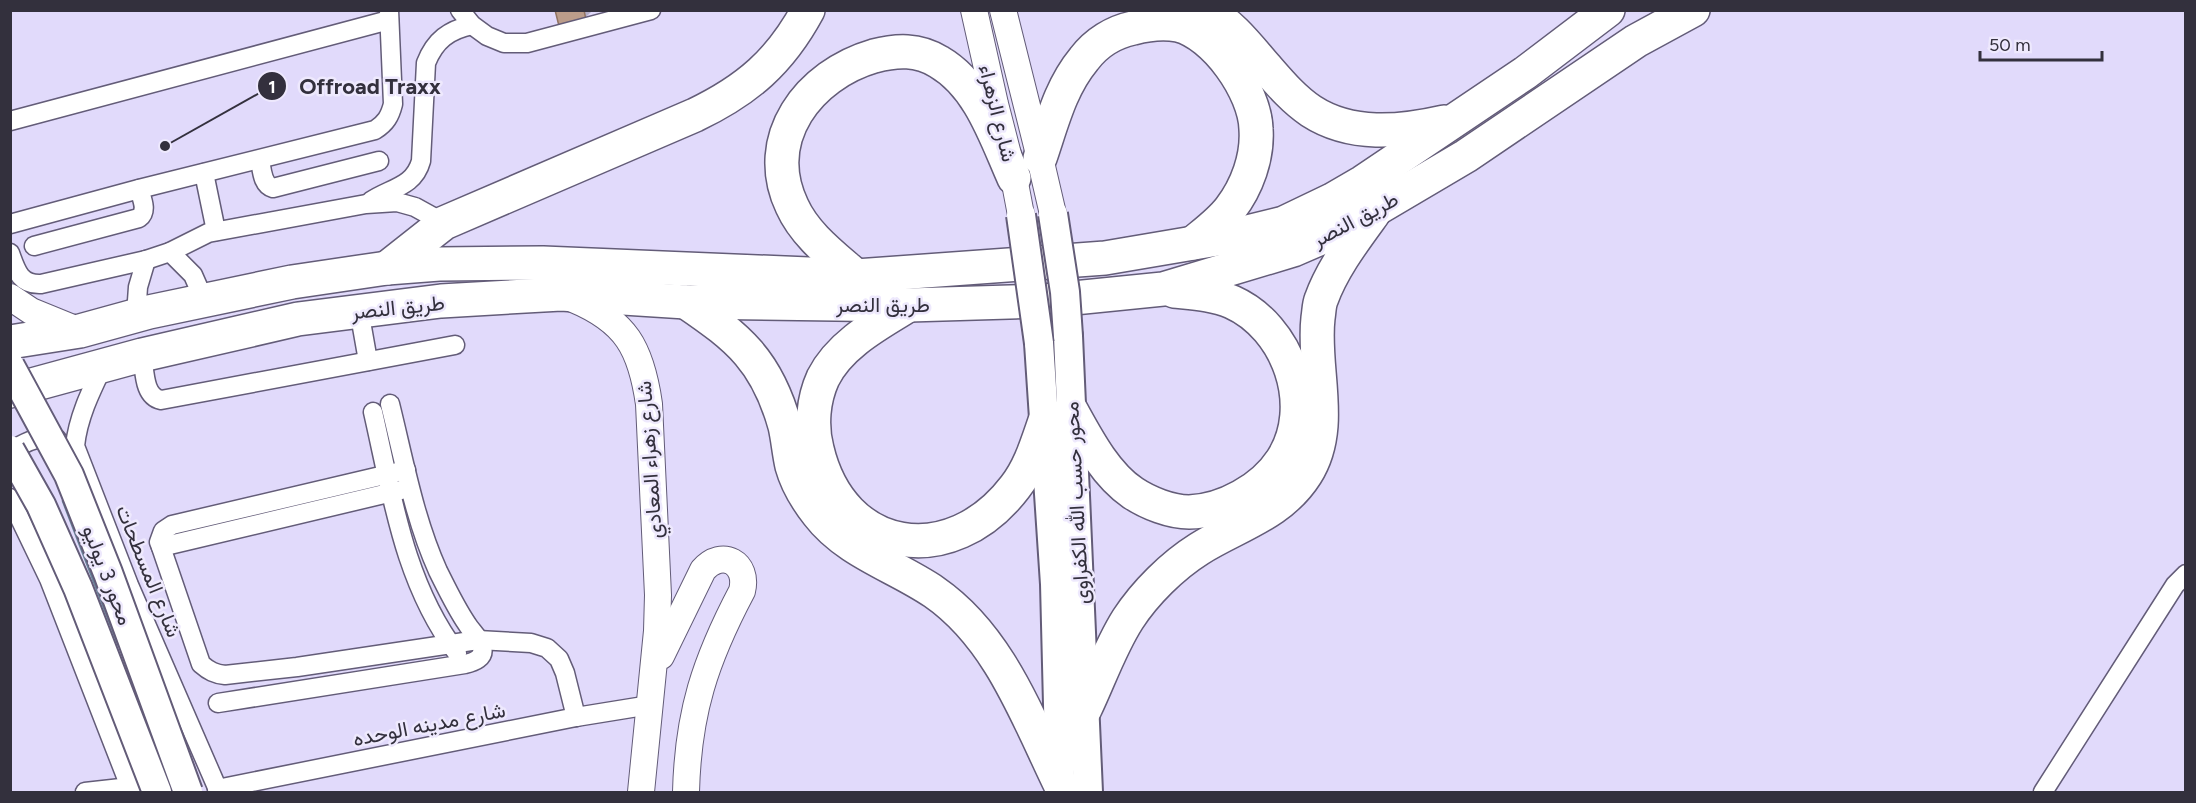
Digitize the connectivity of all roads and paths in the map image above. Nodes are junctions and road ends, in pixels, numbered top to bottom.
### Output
1 (460, 10) edge
2 (651, 10) edge
3 (808, 10) edge
4 (974, 10) edge
5 (1003, 10) edge
6 (1206, 10) edge
7 (1608, 10) edge
8 (1693, 10) edge
9 (389, 15) edge
10 (472, 25) junction
11 (1454, 120) junction
12 (10, 121) edge
13 (1040, 158) junction
14 (260, 160) junction
15 (379, 161) dead end
16 (204, 173) junction
17 (1014, 178) junction
18 (139, 189) junction
19 (366, 204) junction
20 (1376, 210) junction
21 (1053, 214) joint
22 (1021, 215) joint
23 (444, 223) junction
24 (10, 224) edge
25 (216, 231) junction
26 (1189, 245) junction
27 (34, 246) dead end
28 (170, 252) junction
29 (10, 253) edge
30 (146, 260) junction
31 (387, 268) junction
32 (856, 276) junction
33 (1163, 289) junction
34 (561, 294) junction
35 (10, 297) edge
36 (204, 300) junction
37 (686, 302) junction
38 (909, 305) junction
39 (359, 310) junction
40 (136, 315) junction
41 (80, 331) junction
42 (10, 342) edge
43 (455, 345) dead end
44 (142, 355) junction
45 (368, 361) junction
46 (104, 364) junction
47 (10, 366) edge
48 (10, 391) edge
49 (390, 404) dead end
50 (373, 412) dead end
51 (1058, 416) junction
52 (75, 446) junction
53 (10, 451) edge
54 (408, 479) junction
55 (389, 483) junction
56 (10, 498) edge
57 (2186, 574) edge
58 (478, 640) junction
59 (451, 645) junction
60 (465, 664) junction
61 (297, 667) junction
62 (655, 668) junction
63 (300, 690) junction
64 (218, 703) dead end
65 (650, 705) junction
66 (1085, 709) junction
67 (576, 717) junction
68 (1070, 790) edge
69 (140, 791) edge
70 (218, 791) edge
71 (85, 792) edge
72 (188, 792) edge
73 (641, 792) edge
74 (686, 792) edge
75 (2043, 792) edge

1 - 10 street
2 - 10 street
3 - 23 highway
4 - 17 main road, شارع الزهراء
5 - 13 main road, شارع الزهراء
6 - 11 highway
7 - 11 highway, طريق النصر
8 - 20 highway, طريق النصر
9 - 12 street
9 - 14 street
10 - 19 street
11 - 26 highway, طريق النصر
13 - 21 main road, شارع الزهراء
13 - 26 highway
14 - 15 street
14 - 16 street
16 - 18 street
16 - 25 street
17 - 22 main road, شارع الزهراء
17 - 32 highway
18 - 24 street
18 - 27 street
19 - 23 street
19 - 25 street
20 - 33 highway, طريق النصر
20 - 66 highway
21 - 51 main road, محور حسب الله الكفراوى, bridge
22 - 51 main road, محور حسب الله الكفراوى, bridge
23 - 31 highway
25 - 28 street
26 - 32 highway, طريق النصر
28 - 30 street
28 - 36 street
29 - 30 street
30 - 40 street
31 - 32 highway, طريق النصر
31 - 36 highway, طريق النصر
33 - 38 highway, طريق النصر
33 - 51 highway
34 - 37 highway, طريق النصر
34 - 39 highway, طريق النصر
34 - 62 main road, شارع زهراء المعادي
35 - 41 main road
36 - 40 highway, طريق النصر
37 - 38 highway, طريق النصر
37 - 68 highway
38 - 51 highway
39 - 44 highway, طريق النصر
39 - 45 street
40 - 41 highway, طريق النصر
41 - 42 highway, طريق النصر
43 - 45 street
44 - 45 street
44 - 46 highway, طريق النصر
46 - 48 highway, طريق النصر
46 - 52 street
47 - 72 main road, محور 3 يوليو, bridge
49 - 54 street
50 - 55 street
51 - 66 main road, محور حسب الله الكفراوى
51 - 68 main road, محور حسب الله الكفراوى
52 - 53 street
52 - 70 street, شارع المسطحات
53 - 69 main road, محور 3 يوليو, bridge
54 - 55 street
54 - 58 street
55 - 59 street
55 - 61 street
56 - 69 street
57 - 75 street
58 - 59 street
58 - 60 street
58 - 67 street
59 - 60 street
59 - 61 street
60 - 63 street
61 - 63 street
62 - 65 main road, شارع زهراء المعادي
62 - 74 main road, شارع زهراء المعادي
63 - 64 street
65 - 67 street, شارع مدينه الوحده
65 - 73 main road, شارع زهراء المعادي
66 - 68 main road, محور حسب الله الكفراوى
67 - 70 street, شارع مدينه الوحده
69 - 71 street

